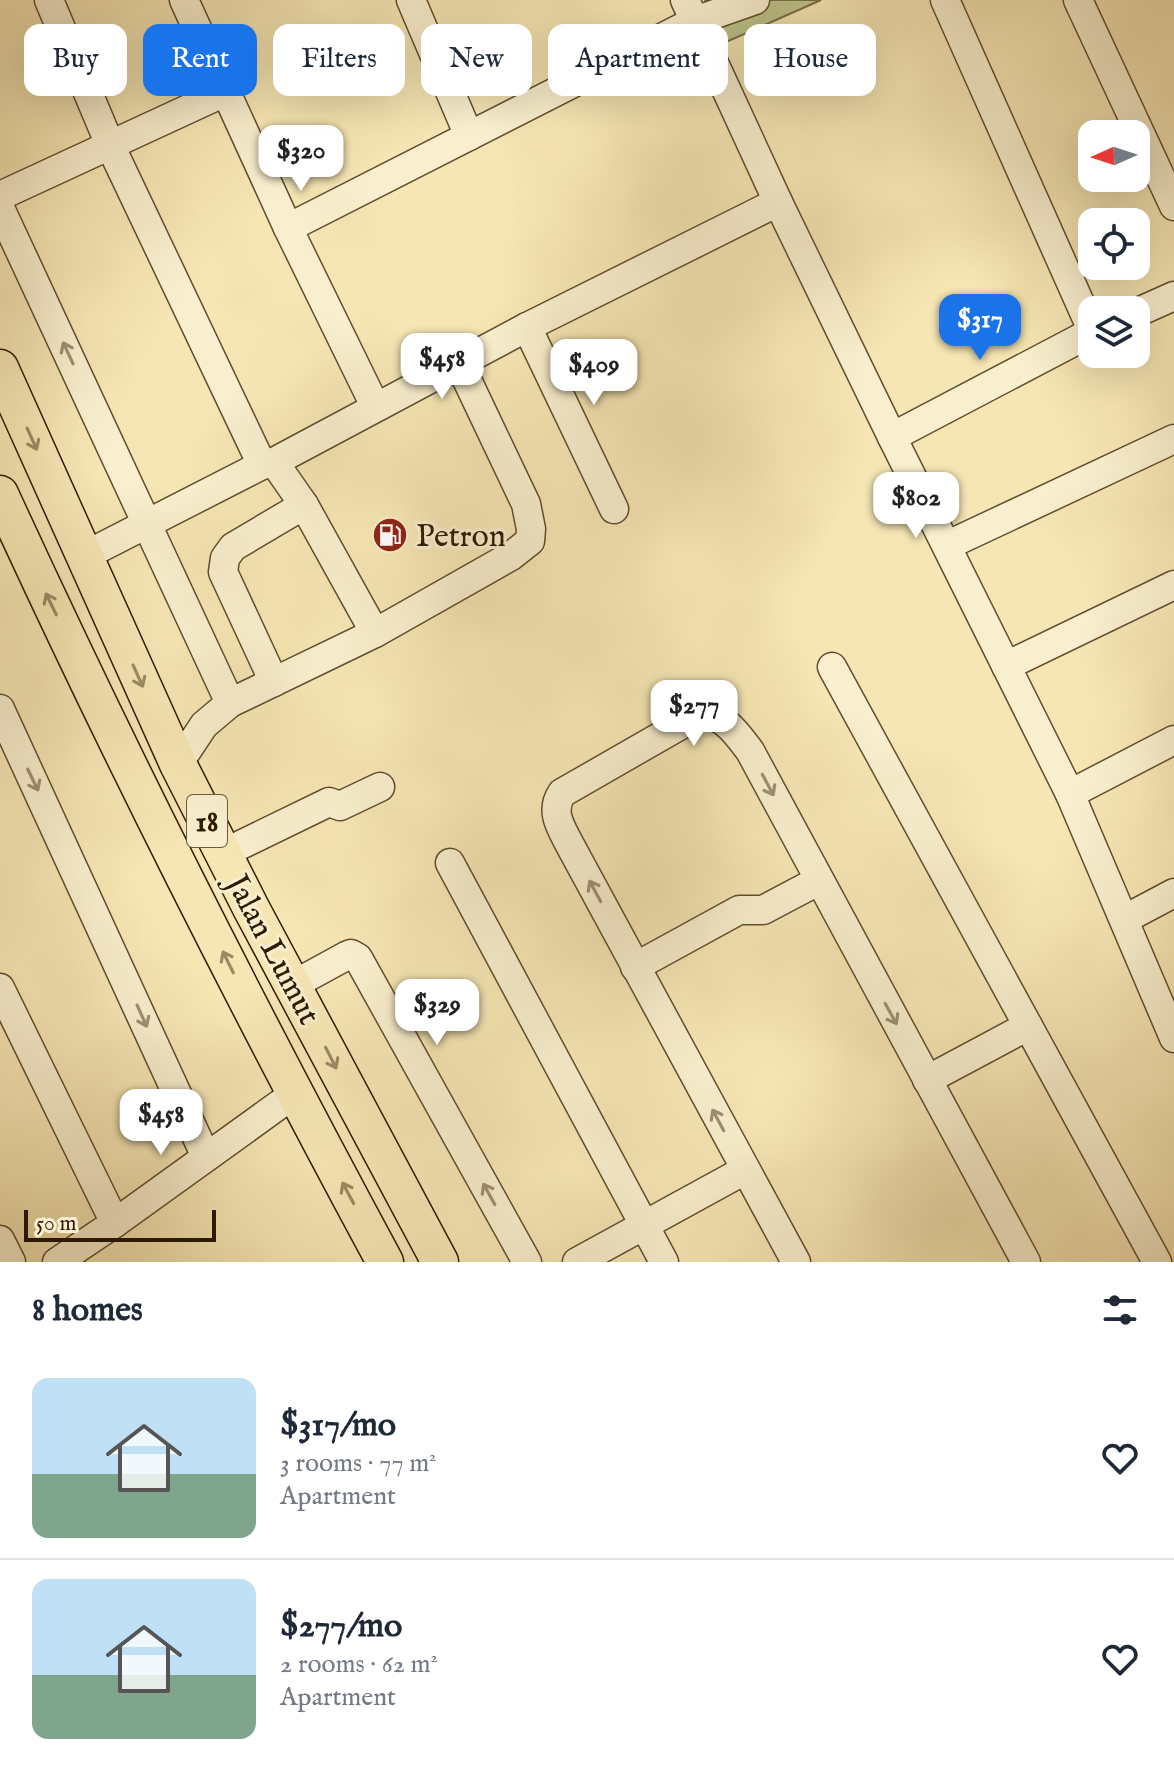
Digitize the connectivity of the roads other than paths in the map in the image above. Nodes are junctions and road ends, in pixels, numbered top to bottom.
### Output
1 (49, 0) edge
2 (184, 0) edge
3 (411, 0) edge
4 (755, 0) edge
5 (945, 0) edge
6 (1078, 0) edge
7 (690, 11) edge
8 (195, 24) edge
9 (216, 96) edge
10 (227, 96) edge
11 (469, 136) junction
12 (110, 145) junction
13 (0, 196) edge
14 (778, 202) junction
15 (1174, 206) edge
16 (0, 208) edge
17 (288, 228) junction
18 (1174, 296) edge
19 (1078, 299) edge
20 (1150, 307) edge
21 (527, 327) junction
22 (1078, 338) edge
23 (459, 363) junction
24 (0, 368) edge
25 (375, 406) junction
26 (892, 437) junction
27 (1174, 439) edge
28 (268, 463) junction
29 (0, 494) edge
30 (304, 505) junction
31 (614, 509) dead end
32 (148, 525) junction
33 (948, 545) junction
34 (84, 556) junction
35 (1174, 585) edge
36 (375, 633) junction
37 (1006, 666) junction
38 (832, 667) dead end
39 (274, 682) junction
40 (230, 703) junction
41 (3, 724) edge
42 (1174, 740) edge
43 (178, 764) junction
44 (380, 787) dead end
45 (1070, 794) junction
46 (224, 853) junction
47 (450, 863) dead end
48 (818, 881) junction
49 (1174, 893) edge
50 (1125, 919) junction
51 (635, 967) junction
52 (293, 985) junction
53 (0, 988) edge
54 (1028, 1026) junction
55 (1173, 1036) edge
56 (927, 1080) junction
57 (294, 1094) junction
58 (206, 1157) junction
59 (745, 1170) junction
60 (115, 1223) junction
61 (644, 1226) junction
62 (0, 1240) edge
63 (11, 1262) edge
64 (57, 1262) edge
65 (385, 1262) edge
66 (440, 1262) edge
67 (527, 1262) edge
68 (577, 1262) edge
69 (664, 1262) edge
70 (796, 1262) edge
71 (1026, 1262) edge
72 (1157, 1262) edge

1 - 12 street
2 - 8 street
3 - 11 street
4 - 7 street
5 - 19 street
6 - 15 street
7 - 11 street
7 - 14 street
9 - 12 street
10 - 17 street
11 - 17 street
12 - 13 street
12 - 28 street
14 - 21 street
14 - 26 street
32 -> 16 street
17 - 25 street
18 - 20 street
21 - 23 street
21 - 31 street
22 - 26 street
23 - 25 street
23 - 36 street
24 -> 34 main road, Jalan Lumut / 18
25 - 28 street
26 - 33 street
27 - 33 street
28 - 30 street
28 - 32 street
57 -> 29 main road, Jalan Lumut / 18
30 - 36 street
30 - 39 street
32 - 34 street
32 - 40 street
33 - 37 street
34 -> 43 main road, Jalan Lumut / 18
35 - 37 street
36 - 39 street
37 - 45 street
38 - 54 street
39 - 40 street
40 - 43 street
41 -> 58 street
42 - 45 street
43 - 46 main road, Jalan Lumut / 18
44 - 46 street
45 - 50 street
46 - 52 main road, Jalan Lumut / 18
47 - 61 street
48 - 51 street
51 -> 48 street
48 -> 56 street
49 - 50 street
50 - 55 street
59 -> 51 street
52 -> 66 main road, Jalan Lumut / 18
67 -> 52 street
53 - 60 street
54 - 56 street
54 - 72 street
56 - 71 street
57 - 58 street
65 -> 57 main road, Jalan Lumut / 18
58 - 60 street
59 - 61 street
59 - 70 street
60 - 64 street
61 - 68 street
61 - 69 street
62 - 63 street

